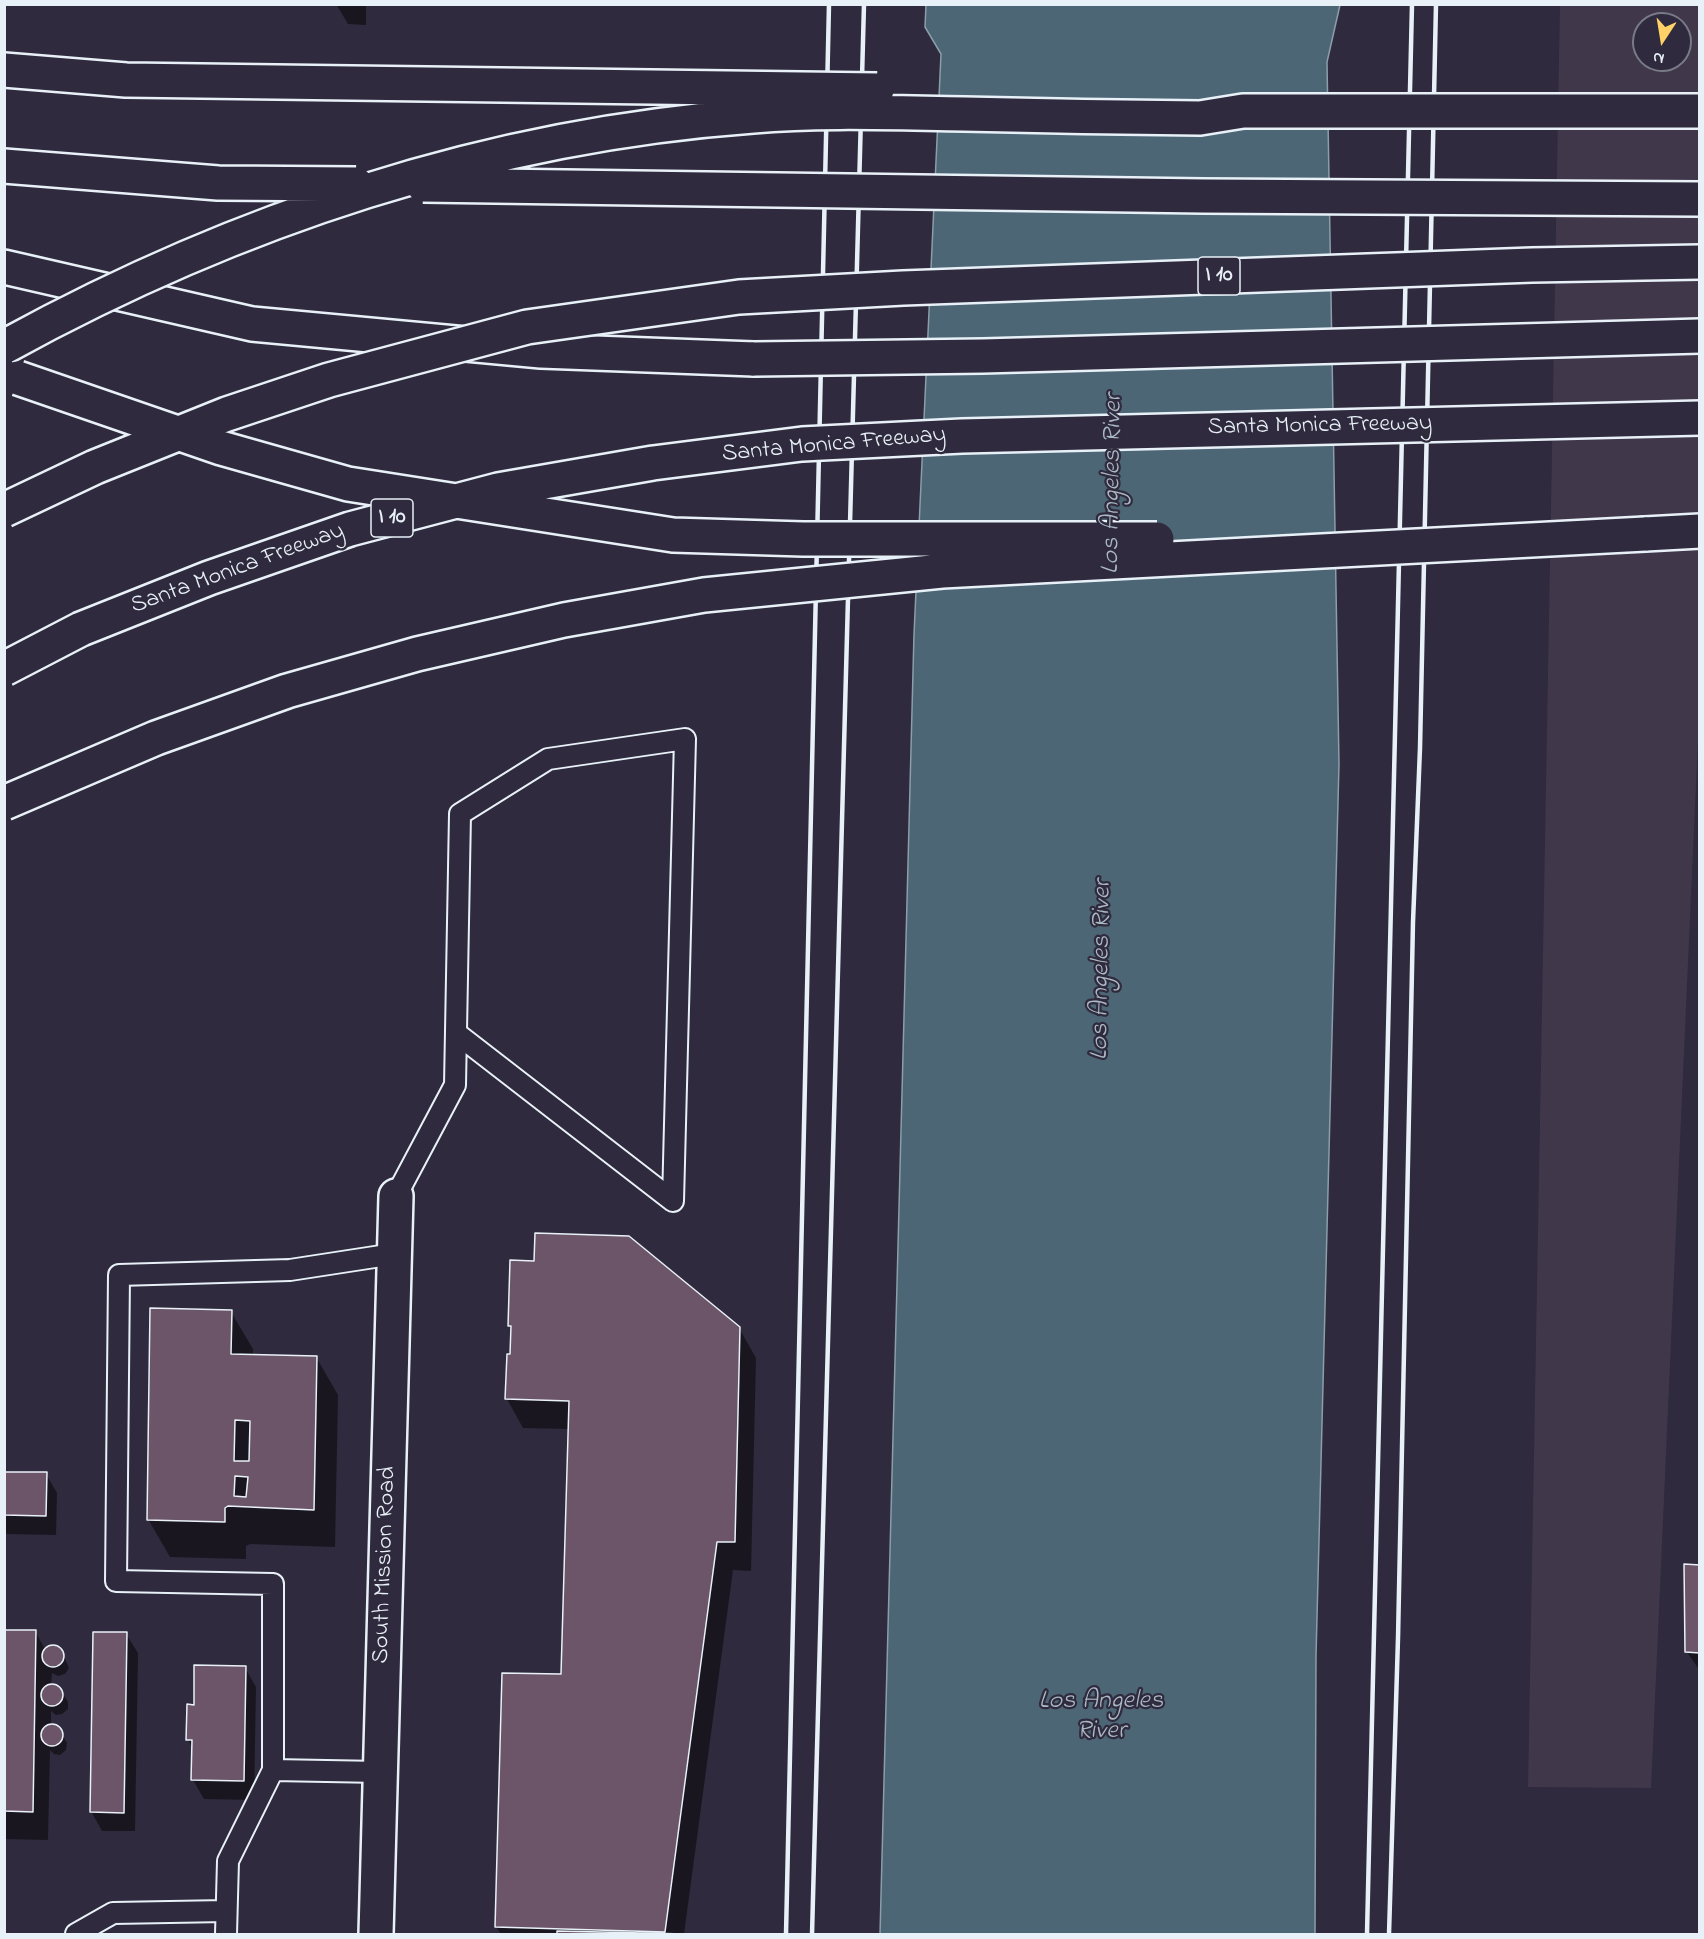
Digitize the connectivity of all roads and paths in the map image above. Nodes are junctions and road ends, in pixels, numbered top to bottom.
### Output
1 (4, 70) edge
2 (1243, 111) junction
3 (1700, 111) edge
4 (4, 166) edge
5 (1700, 199) edge
6 (1700, 262) edge
7 (4, 267) edge
8 (1700, 336) edge
9 (4, 347) edge
10 (11, 376) edge
11 (1700, 418) edge
12 (4, 510) edge
13 (1700, 531) edge
14 (1645, 534) junction
15 (4, 669) edge
16 (4, 803) edge
17 (456, 1033) junction
18 (396, 1196) joint
19 (394, 1254) junction
20 (273, 1770) junction
21 (380, 1772) junction
22 (226, 1911) junction
23 (76, 1935) edge
24 (226, 1935) edge
25 (376, 1935) edge

1 - 2 main road, bridge
2 - 3 main road, bridge
2 - 9 main road, bridge
4 - 5 main road, bridge
6 - 12 main road, I 10, bridge
7 - 8 main road, bridge
10 - 14 main road, bridge
11 - 15 main road, Santa Monica Freeway / I 10, bridge
13 - 14 main road
14 - 16 main road, bridge
17 - 17 lane
17 - 18 lane
18 - 19 main road, South Mission Road
19 - 20 lane
19 - 21 main road, South Mission Road
20 - 21 lane
20 - 22 lane
21 - 25 main road, South Mission Road
22 - 23 lane
22 - 24 lane

